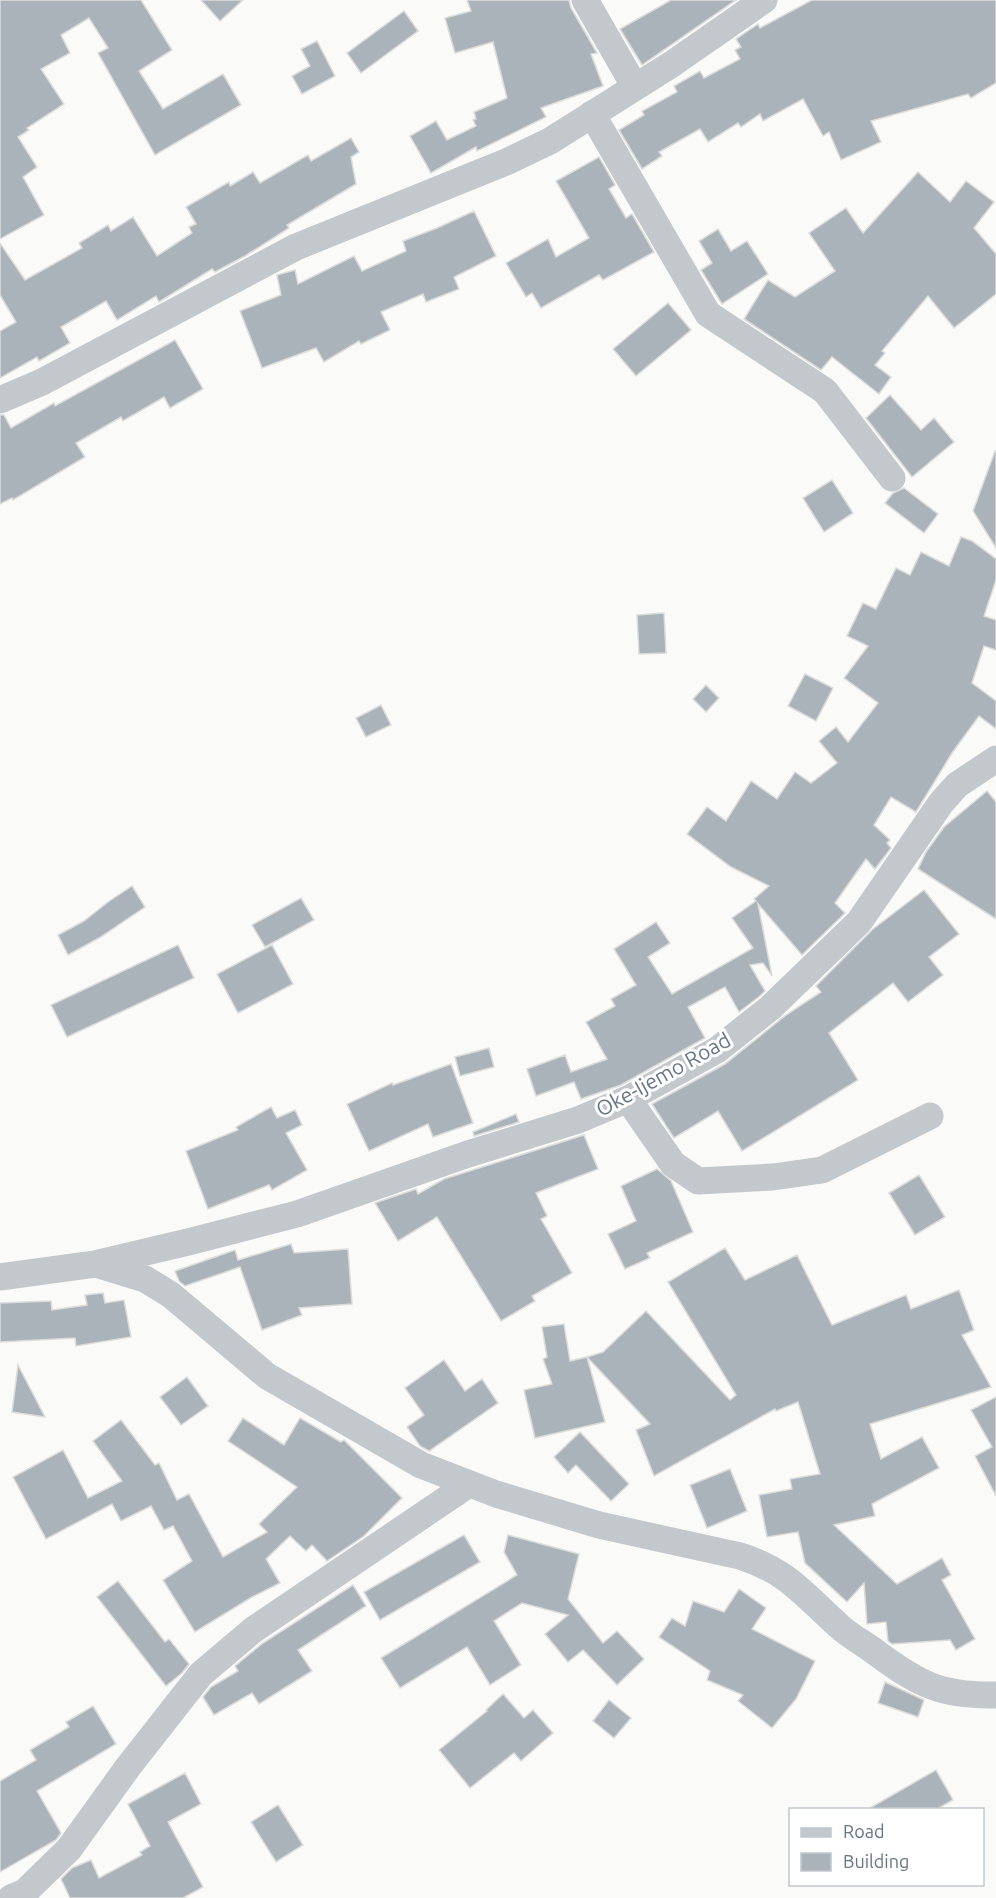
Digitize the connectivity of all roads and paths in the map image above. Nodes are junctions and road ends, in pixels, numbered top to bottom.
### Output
1 (585, 0) edge
2 (764, 0) edge
3 (635, 87) junction
4 (592, 114) junction
5 (0, 400) edge
6 (892, 478) dead end
7 (996, 759) edge
8 (628, 1099) junction
9 (930, 1116) dead end
10 (95, 1264) junction
11 (0, 1277) edge
12 (470, 1484) junction
13 (996, 1695) edge
14 (11, 1898) edge

1 - 3 street
2 - 3 street
3 - 4 street
4 - 5 street
4 - 6 street
7 - 8 street, Oke-Ijemo Road
8 - 9 street
8 - 10 street, Oke-Ijemo Road
10 - 11 street, Oke-Ijemo Road
10 - 12 street
12 - 13 street
12 - 14 street

